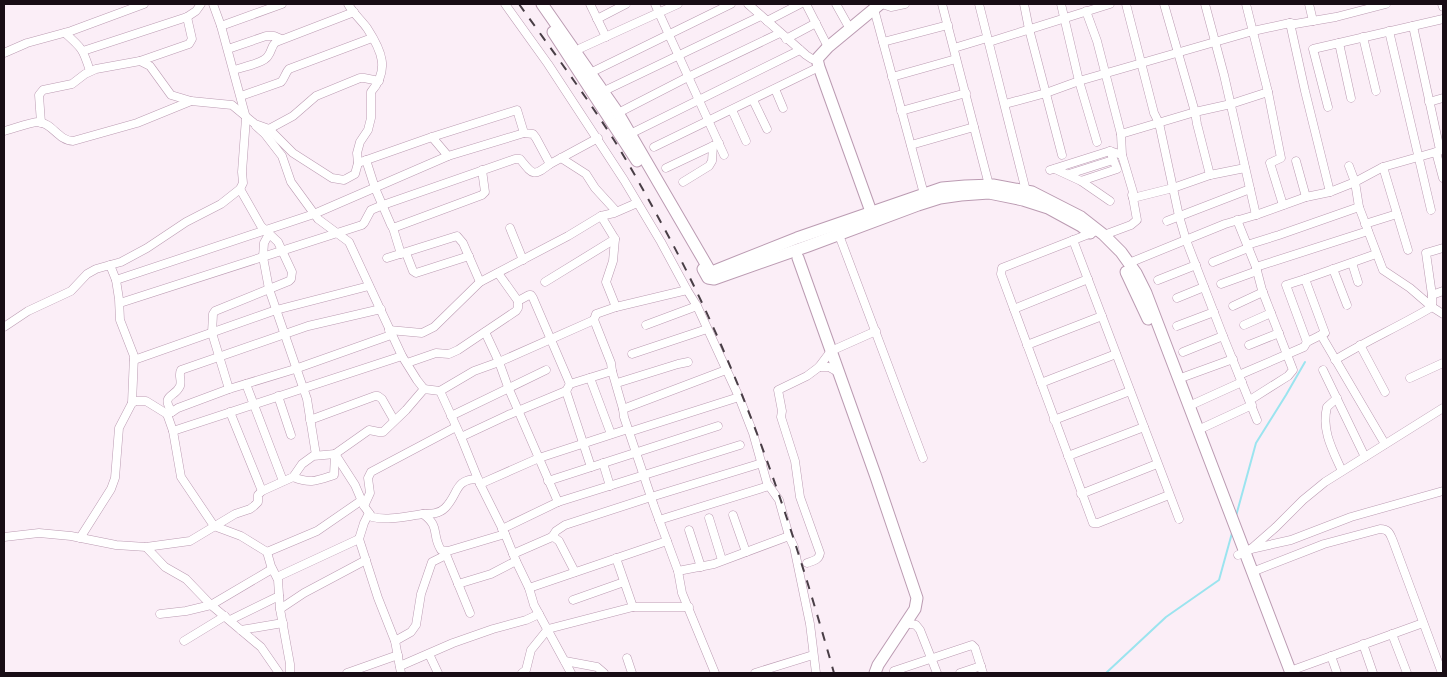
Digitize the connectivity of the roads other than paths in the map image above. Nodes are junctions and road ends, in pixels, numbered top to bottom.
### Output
1 (144, 4) edge
2 (201, 4) edge
3 (213, 4) edge
4 (282, 4) edge
5 (348, 4) edge
6 (505, 4) edge
7 (534, 4) edge
8 (542, 4) edge
9 (590, 4) edge
10 (626, 4) edge
11 (655, 4) edge
12 (678, 4) edge
13 (731, 4) edge
14 (749, 4) edge
15 (800, 4) edge
16 (806, 4) edge
17 (836, 4) edge
18 (905, 4) edge
19 (942, 4) edge
20 (979, 4) edge
21 (1024, 4) edge
22 (1061, 4) edge
23 (1110, 4) edge
24 (1126, 4) edge
25 (1164, 4) edge
26 (1205, 4) edge
27 (1246, 4) edge
28 (1308, 4) edge
29 (1386, 4) edge
30 (879, 5) edge
31 (1372, 6) edge
32 (1086, 11) junction
33 (354, 12) junction
34 (658, 13) junction
35 (187, 17) junction
36 (1064, 17) junction
37 (764, 18) junction
38 (597, 19) junction
39 (1443, 19) edge
40 (1313, 20) junction
41 (816, 23) junction
42 (1290, 23) junction
43 (948, 25) junction
44 (221, 26) junction
45 (1413, 26) junction
46 (850, 29) junction
47 (1029, 30) junction
48 (1253, 31) junction
49 (1389, 32) junction
50 (65, 33) junction
51 (780, 33) junction
52 (668, 34) junction
53 (606, 37) junction
54 (1363, 37) junction
55 (372, 38) junction
56 (786, 39) junction
57 (280, 40) junction
58 (988, 40) junction
59 (883, 42) junction
60 (1215, 42) junction
61 (1339, 43) junction
62 (828, 47) junction
63 (581, 48) dead end
64 (954, 48) junction
65 (228, 49) junction
66 (800, 50) junction
67 (83, 51) junction
68 (4, 53) edge
69 (1179, 53) junction
70 (678, 56) junction
71 (956, 59) junction
72 (140, 61) junction
73 (818, 63) junction
74 (1141, 63) junction
75 (234, 70) junction
76 (90, 71) junction
77 (590, 73) junction
78 (1105, 73) junction
79 (688, 77) junction
80 (892, 77) junction
81 (379, 81) junction
82 (1079, 81) junction
83 (774, 89) junction
84 (1376, 91) dead end
85 (602, 92) junction
86 (1268, 92) junction
87 (966, 93) junction
88 (1046, 93) junction
89 (241, 96) junction
90 (1351, 98) dead end
91 (1443, 98) edge
92 (699, 100) junction
93 (753, 100) junction
94 (191, 101) junction
95 (1429, 102) junction
96 (1005, 104) junction
97 (1231, 104) junction
98 (1328, 107) dead end
99 (783, 108) dead end
100 (732, 110) junction
101 (901, 111) junction
102 (1195, 112) junction
103 (618, 113) junction
104 (246, 118) junction
105 (709, 121) junction
106 (41, 123) junction
107 (1159, 123) junction
108 (255, 124) junction
109 (974, 127) junction
110 (268, 128) junction
111 (767, 129) dead end
112 (4, 131) edge
113 (524, 133) junction
114 (630, 134) junction
115 (1121, 134) junction
116 (432, 137) junction
117 (598, 138) junction
118 (746, 141) dead end
119 (1097, 142) dead end
120 (716, 145) junction
121 (911, 145) junction
122 (654, 147) dead end
123 (1110, 151) junction
124 (1440, 151) edge
125 (724, 154) dead end
126 (1062, 155) dead end
127 (1122, 155) junction
128 (448, 156) junction
129 (1418, 157) junction
130 (561, 158) junction
131 (1113, 160) junction
132 (1296, 161) dead end
133 (362, 162) junction
134 (550, 164) junction
135 (1349, 166) dead end
136 (1383, 167) junction
137 (666, 168) dead end
138 (1245, 168) junction
139 (482, 170) junction
140 (1069, 174) junction
141 (1210, 175) junction
142 (1443, 178) edge
143 (1082, 181) junction
144 (683, 182) dead end
145 (1355, 182) junction
146 (990, 186) junction
147 (375, 188) junction
148 (1173, 188) junction
149 (240, 189) junction
150 (1250, 189) junction
151 (973, 190) junction
152 (1026, 191) junction
153 (1330, 192) junction
154 (924, 194) junction
155 (1133, 198) junction
156 (1306, 198) junction
157 (1110, 201) dead end
158 (637, 202) junction
159 (382, 205) junction
160 (1283, 206) junction
161 (1358, 207) junction
162 (1431, 210) dead end
163 (616, 211) junction
164 (314, 214) junction
165 (1397, 214) junction
166 (1256, 215) junction
167 (602, 216) junction
168 (1179, 216) junction
169 (873, 217) junction
170 (1237, 220) junction
171 (1167, 221) dead end
172 (1366, 227) junction
173 (393, 228) junction
174 (510, 228) dead end
175 (267, 232) junction
176 (338, 232) junction
177 (1098, 233) junction
178 (839, 235) junction
179 (614, 240) junction
180 (1073, 240) junction
181 (1186, 240) junction
182 (796, 247) junction
183 (1248, 247) junction
184 (1443, 248) edge
185 (282, 250) junction
186 (1408, 250) dead end
187 (403, 253) junction
188 (1376, 254) junction
189 (469, 256) junction
190 (263, 257) junction
191 (387, 258) dead end
192 (523, 260) junction
193 (1213, 262) dead end
194 (1128, 263) junction
195 (1352, 263) junction
196 (110, 265) junction
197 (1196, 265) junction
198 (1256, 269) junction
199 (1333, 269) junction
200 (498, 273) junction
201 (711, 275) junction
202 (1088, 279) junction
203 (1305, 279) junction
204 (116, 280) junction
205 (1158, 280) dead end
206 (480, 282) junction
207 (545, 282) dead end
208 (1358, 282) dead end
209 (1221, 284) dead end
210 (369, 286) junction
211 (1204, 287) junction
212 (269, 289) junction
213 (687, 290) junction
214 (1263, 292) junction
215 (1443, 292) edge
216 (1432, 294) junction
217 (1177, 298) dead end
218 (518, 301) junction
219 (120, 303) junction
220 (1347, 304) dead end
221 (697, 306) junction
222 (1232, 306) dead end
223 (616, 307) junction
224 (1432, 307) junction
225 (381, 309) junction
226 (1014, 309) junction
227 (276, 310) junction
228 (1214, 312) junction
229 (1271, 314) junction
230 (1443, 314) edge
231 (1102, 316) junction
232 (594, 320) junction
233 (646, 324) dead end
234 (1176, 326) dead end
235 (1244, 326) dead end
236 (4, 327) edge
237 (707, 329) junction
238 (876, 331) junction
239 (485, 332) junction
240 (212, 333) junction
241 (390, 333) junction
242 (1278, 333) junction
243 (285, 335) junction
244 (1321, 335) junction
245 (1223, 336) junction
246 (551, 338) junction
247 (1307, 342) junction
248 (1027, 345) junction
249 (1249, 345) dead end
250 (1360, 345) junction
251 (831, 351) junction
252 (1183, 352) dead end
253 (632, 354) dead end
254 (1116, 354) junction
255 (1288, 354) junction
256 (219, 357) junction
257 (404, 359) junction
258 (1233, 359) junction
259 (134, 360) junction
260 (1335, 360) junction
261 (499, 362) junction
262 (688, 362) dead end
263 (1443, 363) edge
264 (819, 367) junction
265 (296, 369) junction
266 (546, 370) dead end
267 (726, 370) junction
268 (1323, 370) dead end
269 (612, 371) junction
270 (838, 372) junction
271 (590, 378) junction
272 (1241, 378) junction
273 (1410, 378) dead end
274 (1178, 379) junction
275 (616, 383) junction
276 (1041, 383) junction
277 (246, 384) junction
278 (508, 387) junction
279 (302, 388) junction
280 (568, 388) junction
281 (229, 389) junction
282 (424, 389) junction
283 (440, 391) junction
284 (1130, 391) junction
285 (1385, 392) dead end
286 (278, 396) junction
287 (738, 397) junction
288 (1337, 398) junction
289 (1251, 402) junction
290 (132, 403) junction
291 (253, 404) junction
292 (1189, 406) junction
293 (623, 408) junction
294 (1443, 408) edge
295 (519, 411) junction
296 (230, 412) junction
297 (169, 413) junction
298 (450, 416) junction
299 (310, 420) junction
300 (394, 420) junction
301 (1054, 420) junction
302 (1257, 420) dead end
303 (718, 426) dead end
304 (456, 427) junction
305 (1144, 427) junction
306 (629, 430) junction
307 (1198, 430) junction
308 (173, 431) junction
309 (611, 434) junction
310 (291, 435) dead end
311 (461, 437) junction
312 (584, 443) junction
313 (1385, 444) junction
314 (740, 445) dead end
315 (636, 452) junction
316 (335, 454) junction
317 (316, 455) junction
318 (1068, 456) junction
319 (1365, 457) junction
320 (539, 458) junction
321 (923, 458) dead end
322 (603, 463) junction
323 (762, 464) junction
324 (1157, 464) junction
325 (591, 467) junction
326 (1342, 471) junction
327 (644, 476) junction
328 (293, 477) junction
329 (283, 481) junction
330 (548, 481) junction
331 (479, 482) junction
332 (610, 486) junction
333 (769, 486) junction
334 (1443, 491) edge
335 (262, 492) junction
336 (1082, 494) junction
337 (1169, 495) junction
338 (651, 497) junction
339 (558, 502) junction
340 (365, 507) junction
341 (423, 514) junction
342 (734, 515) dead end
343 (709, 518) dead end
344 (659, 520) junction
345 (1179, 520) dead end
346 (1229, 521) junction
347 (214, 526) junction
348 (689, 530) dead end
349 (504, 532) junction
350 (789, 536) junction
351 (4, 537) edge
352 (552, 537) junction
353 (80, 538) junction
354 (359, 539) junction
355 (667, 541) junction
356 (146, 547) junction
357 (1243, 551) junction
358 (267, 552) junction
359 (746, 552) junction
360 (445, 553) junction
361 (514, 558) junction
362 (616, 558) junction
363 (366, 560) junction
364 (722, 560) junction
365 (802, 565) junction
366 (701, 567) junction
367 (272, 569) junction
368 (678, 571) junction
369 (575, 572) junction
370 (1252, 572) junction
371 (277, 577) junction
372 (624, 582) junction
373 (458, 584) junction
374 (529, 588) junction
375 (279, 596) junction
376 (573, 600) dead end
377 (211, 604) junction
378 (633, 607) junction
379 (689, 607) junction
380 (280, 609) junction
381 (470, 613) dead end
382 (160, 614) dead end
383 (539, 614) junction
384 (228, 618) junction
385 (1423, 622) junction
386 (283, 623) junction
387 (906, 623) junction
388 (548, 629) junction
389 (241, 630) junction
390 (1392, 634) junction
391 (184, 641) dead end
392 (395, 641) junction
393 (1363, 644) junction
394 (429, 654) junction
395 (813, 655) junction
396 (398, 656) junction
397 (1331, 656) junction
398 (883, 657) junction
399 (627, 658) dead end
400 (931, 658) junction
401 (565, 660) junction
402 (400, 670) edge
403 (982, 670) edge
404 (767, 672) edge
405 (894, 672) edge
406 (279, 673) edge
407 (290, 673) edge
408 (347, 673) edge
409 (438, 673) edge
410 (522, 673) edge
411 (571, 673) edge
412 (604, 673) edge
413 (632, 673) edge
414 (715, 673) edge
415 (755, 673) edge
416 (816, 673) edge
417 (875, 673) edge
418 (937, 673) edge
419 (960, 673) edge
420 (1288, 673) edge
421 (1337, 673) edge
422 (1373, 673) edge
423 (1407, 673) edge
424 (1442, 673) edge

1 - 50 street
2 - 35 street
3 - 44 street
4 - 44 street
5 - 33 street
6 - 117 street
7 - 201 street
8 - 77 street
9 - 38 street
10 - 38 street
11 - 34 street
12 - 34 street
13 - 52 street
14 - 37 street
15 - 37 street
16 - 41 street
17 - 46 street
18 - 30 street
19 - 43 street
20 - 58 street
21 - 47 street
22 - 36 street
23 - 32 street
24 - 74 street
25 - 69 street
26 - 60 street
27 - 48 street
28 - 40 street
29 - 31 street
30 - 46 street
30 - 59 street
31 - 40 street
32 - 36 street
32 - 78 street
33 - 55 street
33 - 57 street
34 - 52 street
34 - 53 street
35 - 67 street
35 - 72 street
36 - 47 street
36 - 82 street
37 - 51 street
37 - 70 street
38 - 53 street
39 - 45 street
40 - 42 street
41 - 56 street
41 - 62 street
42 - 48 street
42 - 153 street
43 - 59 street
43 - 64 street
44 - 65 street
45 - 49 street
45 - 95 street
46 - 62 street
47 - 58 street
47 - 88 street
48 - 60 street
48 - 86 street
49 - 54 street
49 - 129 street
50 - 67 street
50 - 68 street
51 - 56 street
51 - 79 street
52 - 70 street
52 - 77 street
53 - 63 street
54 - 61 street
54 - 84 street
55 - 81 street
55 - 89 street
56 - 66 street
57 - 65 street
57 - 75 street
58 - 64 street
58 - 96 street
59 - 80 street
60 - 69 street
60 - 97 street
61 - 90 street
61 - 98 street
62 - 73 street
64 - 71 street
65 - 75 street
66 - 73 street
66 - 92 street
67 - 76 street
69 - 74 street
69 - 102 street
70 - 79 street
70 - 85 street
71 - 80 street
71 - 87 street
72 - 76 street
72 - 94 street
73 - 83 street
73 - 169 street
74 - 78 street
74 - 107 street
75 - 89 street
76 - 106 street
77 - 85 street
78 - 82 street
78 - 115 street
79 - 92 street
79 - 103 street
80 - 101 street
81 - 110 street
81 - 133 street
82 - 88 street
82 - 119 street
83 - 93 street
83 - 99 street
85 - 103 street
86 - 97 street
86 - 160 street
87 - 101 street
87 - 109 street
88 - 96 street
88 - 126 street
89 - 104 street
91 - 95 street
92 - 105 street
92 - 114 street
93 - 100 street
93 - 111 street
94 - 104 street
94 - 106 street
95 - 124 street
96 - 152 street
97 - 102 street
97 - 138 street
100 - 105 street
100 - 118 street
101 - 121 street
102 - 107 street
102 - 141 street
103 - 114 street
104 - 108 street
104 - 149 street
105 - 120 street
105 - 122 street
106 - 112 street
107 - 115 street
107 - 148 street
108 - 110 street
108 - 164 street
109 - 121 street
109 - 146 street
110 - 133 street
113 - 116 street
113 - 128 street
113 - 134 street
114 - 201 street
115 - 127 street
116 - 128 street
116 - 133 street
117 - 130 street
117 - 158 street
120 - 125 street
120 - 137 street
120 - 144 street
121 - 154 street
123 - 127 street
123 - 131 street
123 - 140 street
124 - 129 street
124 - 142 street
127 - 155 street
128 - 147 street
129 - 136 street
129 - 162 street
130 - 134 street
130 - 163 street
131 - 140 street
131 - 143 street
132 - 156 street
133 - 147 street
134 - 139 street
135 - 145 street
136 - 145 street
136 - 165 street
138 - 141 street
138 - 150 street
139 - 159 street
139 - 173 street
140 - 143 street
141 - 148 street
143 - 157 street
145 - 153 street
145 - 161 street
146 - 151 street
146 - 152 street
147 - 159 street
147 - 164 street
148 - 155 street
148 - 168 street
149 - 175 street
149 - 196 street
150 - 166 street
150 - 168 street
151 - 154 street
151 - 169 street
151 - 177 street
152 - 177 street
153 - 156 street
154 - 169 street
155 - 177 street
156 - 160 street
158 - 163 street
158 - 213 street
159 - 173 street
159 - 176 street
160 - 166 street
161 - 172 street
161 - 183 street
163 - 167 street
164 - 175 street
164 - 176 street
165 - 172 street
165 - 186 street
166 - 170 street
167 - 179 street
167 - 192 street
168 - 171 street
168 - 181 street
169 - 178 street
169 - 182 street
170 - 181 street
170 - 183 street
172 - 188 street
172 - 198 street
173 - 187 street
174 - 192 street
175 - 185 street
175 - 190 street
175 - 204 street
176 - 185 street
176 - 210 street
177 - 180 street
177 - 194 street
177 - 346 street
178 - 182 street
178 - 238 street
179 - 207 street
179 - 223 street
180 - 202 street
180 - 226 street
181 - 194 street
181 - 197 street
182 - 201 street
182 - 251 street
183 - 193 street
183 - 198 street
184 - 216 street
185 - 190 street
185 - 212 street
187 - 189 street
187 - 189 street
187 - 191 street
188 - 195 street
188 - 224 street
189 - 206 street
190 - 212 street
190 - 219 street
192 - 200 street
194 - 274 street
195 - 199 street
195 - 208 street
196 - 204 street
196 - 236 street
197 - 205 street
197 - 211 street
198 - 209 street
198 - 214 street
199 - 203 street
199 - 220 street
200 - 206 street
200 - 218 street
202 - 226 street
202 - 231 street
203 - 244 street
203 - 247 street
204 - 219 street
206 - 241 street
210 - 225 street
210 - 227 street
211 - 217 street
211 - 228 street
212 - 227 street
212 - 240 street
213 - 221 street
213 - 223 street
214 - 222 street
214 - 229 street
215 - 216 street
216 - 224 street
218 - 239 street
218 - 246 street
219 - 259 street
221 - 233 street
221 - 237 street
223 - 232 street
224 - 230 street
224 - 250 street
225 - 241 street
225 - 243 street
226 - 248 street
227 - 240 street
227 - 243 street
228 - 234 street
228 - 245 street
229 - 235 street
229 - 242 street
231 - 248 street
231 - 254 street
232 - 246 street
232 - 269 street
237 - 253 street
237 - 267 street
238 - 251 street
238 - 321 street
239 - 257 street
239 - 261 street
240 - 256 street
240 - 259 street
241 - 257 street
241 - 265 street
242 - 249 street
242 - 255 street
243 - 256 street
243 - 265 street
244 - 247 street
244 - 260 street
245 - 252 street
245 - 258 street
246 - 261 street
246 - 280 street
247 - 255 street
248 - 276 street
250 - 260 street
250 - 285 street
251 - 264 street
251 - 270 street
254 - 276 street
254 - 284 street
255 - 272 street
255 - 289 street
256 - 281 street
256 - 297 street
257 - 279 street
257 - 282 street
258 - 272 street
258 - 274 street
259 - 290 street
260 - 313 street
261 - 278 street
261 - 283 street
262 - 275 street
263 - 273 street
264 - 270 street
264 - 365 street
265 - 277 street
265 - 279 street
266 - 278 street
267 - 287 street
267 - 293 street
268 - 288 street
269 - 271 street
269 - 275 street
270 - 387 street
271 - 280 street
271 - 309 street
272 - 289 street
272 - 292 street
274 - 292 street
275 - 293 street
276 - 301 street
277 - 281 street
277 - 291 street
278 - 295 street
278 - 298 street
279 - 286 street
279 - 299 street
280 - 295 street
280 - 312 street
281 - 297 street
282 - 283 street
282 - 300 street
283 - 298 street
284 - 301 street
284 - 305 street
286 - 291 street
286 - 310 street
287 - 306 street
287 - 323 street
288 - 319 street
288 - 326 street
289 - 302 street
289 - 307 street
290 - 297 street
290 - 353 street
291 - 296 street
291 - 329 street
292 - 307 street
293 - 306 street
294 - 313 street
295 - 311 street
295 - 320 street
296 - 308 street
296 - 335 street
297 - 308 street
298 - 304 street
299 - 300 street
299 - 317 street
300 - 316 street
301 - 318 street
303 - 315 street
304 - 311 street
304 - 340 street
305 - 318 street
305 - 324 street
306 - 309 street
306 - 315 street
307 - 346 street
308 - 347 street
309 - 312 street
311 - 331 street
312 - 320 street
312 - 325 street
313 - 319 street
314 - 327 street
315 - 322 street
315 - 327 street
316 - 317 street
316 - 328 street
316 - 340 street
317 - 328 street
318 - 336 street
319 - 326 street
320 - 330 street
320 - 331 street
322 - 325 street
322 - 332 street
323 - 333 street
323 - 338 street
324 - 336 street
324 - 337 street
325 - 330 street
326 - 357 street
327 - 332 street
327 - 338 street
328 - 329 street
329 - 335 street
330 - 339 street
331 - 341 street
331 - 349 street
332 - 339 street
333 - 344 street
333 - 350 street
334 - 357 street
335 - 347 street
336 - 337 street
337 - 345 street
338 - 344 street
338 - 352 street
339 - 349 street
340 - 341 street
340 - 354 street
340 - 358 street
341 - 360 street
342 - 359 street
343 - 364 street
344 - 355 street
346 - 357 street
347 - 356 street
347 - 358 street
348 - 366 street
349 - 360 street
349 - 361 street
350 - 359 street
350 - 365 street
351 - 353 street
352 - 361 street
352 - 369 street
353 - 356 street
354 - 363 street
354 - 371 street
355 - 362 street
355 - 368 street
356 - 377 street
357 - 370 street
357 - 420 street
358 - 367 street
359 - 364 street
360 - 373 street
360 - 392 street
361 - 373 street
361 - 374 street
362 - 369 street
362 - 372 street
363 - 380 street
363 - 392 street
364 - 366 street
365 - 395 street
366 - 368 street
367 - 371 street
367 - 377 street
368 - 379 street
369 - 374 street
370 - 385 street
370 - 420 street
371 - 375 street
372 - 376 street
372 - 378 street
373 - 381 street
374 - 383 street
375 - 380 street
375 - 384 street
377 - 382 street
377 - 384 street
378 - 379 street
378 - 388 street
379 - 414 street
380 - 386 street
383 - 388 street
383 - 394 street
384 - 389 street
384 - 391 street
385 - 390 street
385 - 424 street
386 - 389 street
386 - 407 street
387 - 398 street
387 - 400 street
388 - 401 street
388 - 410 street
389 - 406 street
390 - 393 street
390 - 423 street
392 - 396 street
393 - 397 street
393 - 422 street
394 - 402 street
394 - 409 street
395 - 404 street
395 - 416 street
396 - 402 street
396 - 408 street
397 - 420 street
397 - 421 street
398 - 405 street
398 - 417 street
399 - 413 street
400 - 403 street
400 - 405 street
400 - 418 street
401 - 411 street
401 - 412 street
403 - 419 street
404 - 415 street

